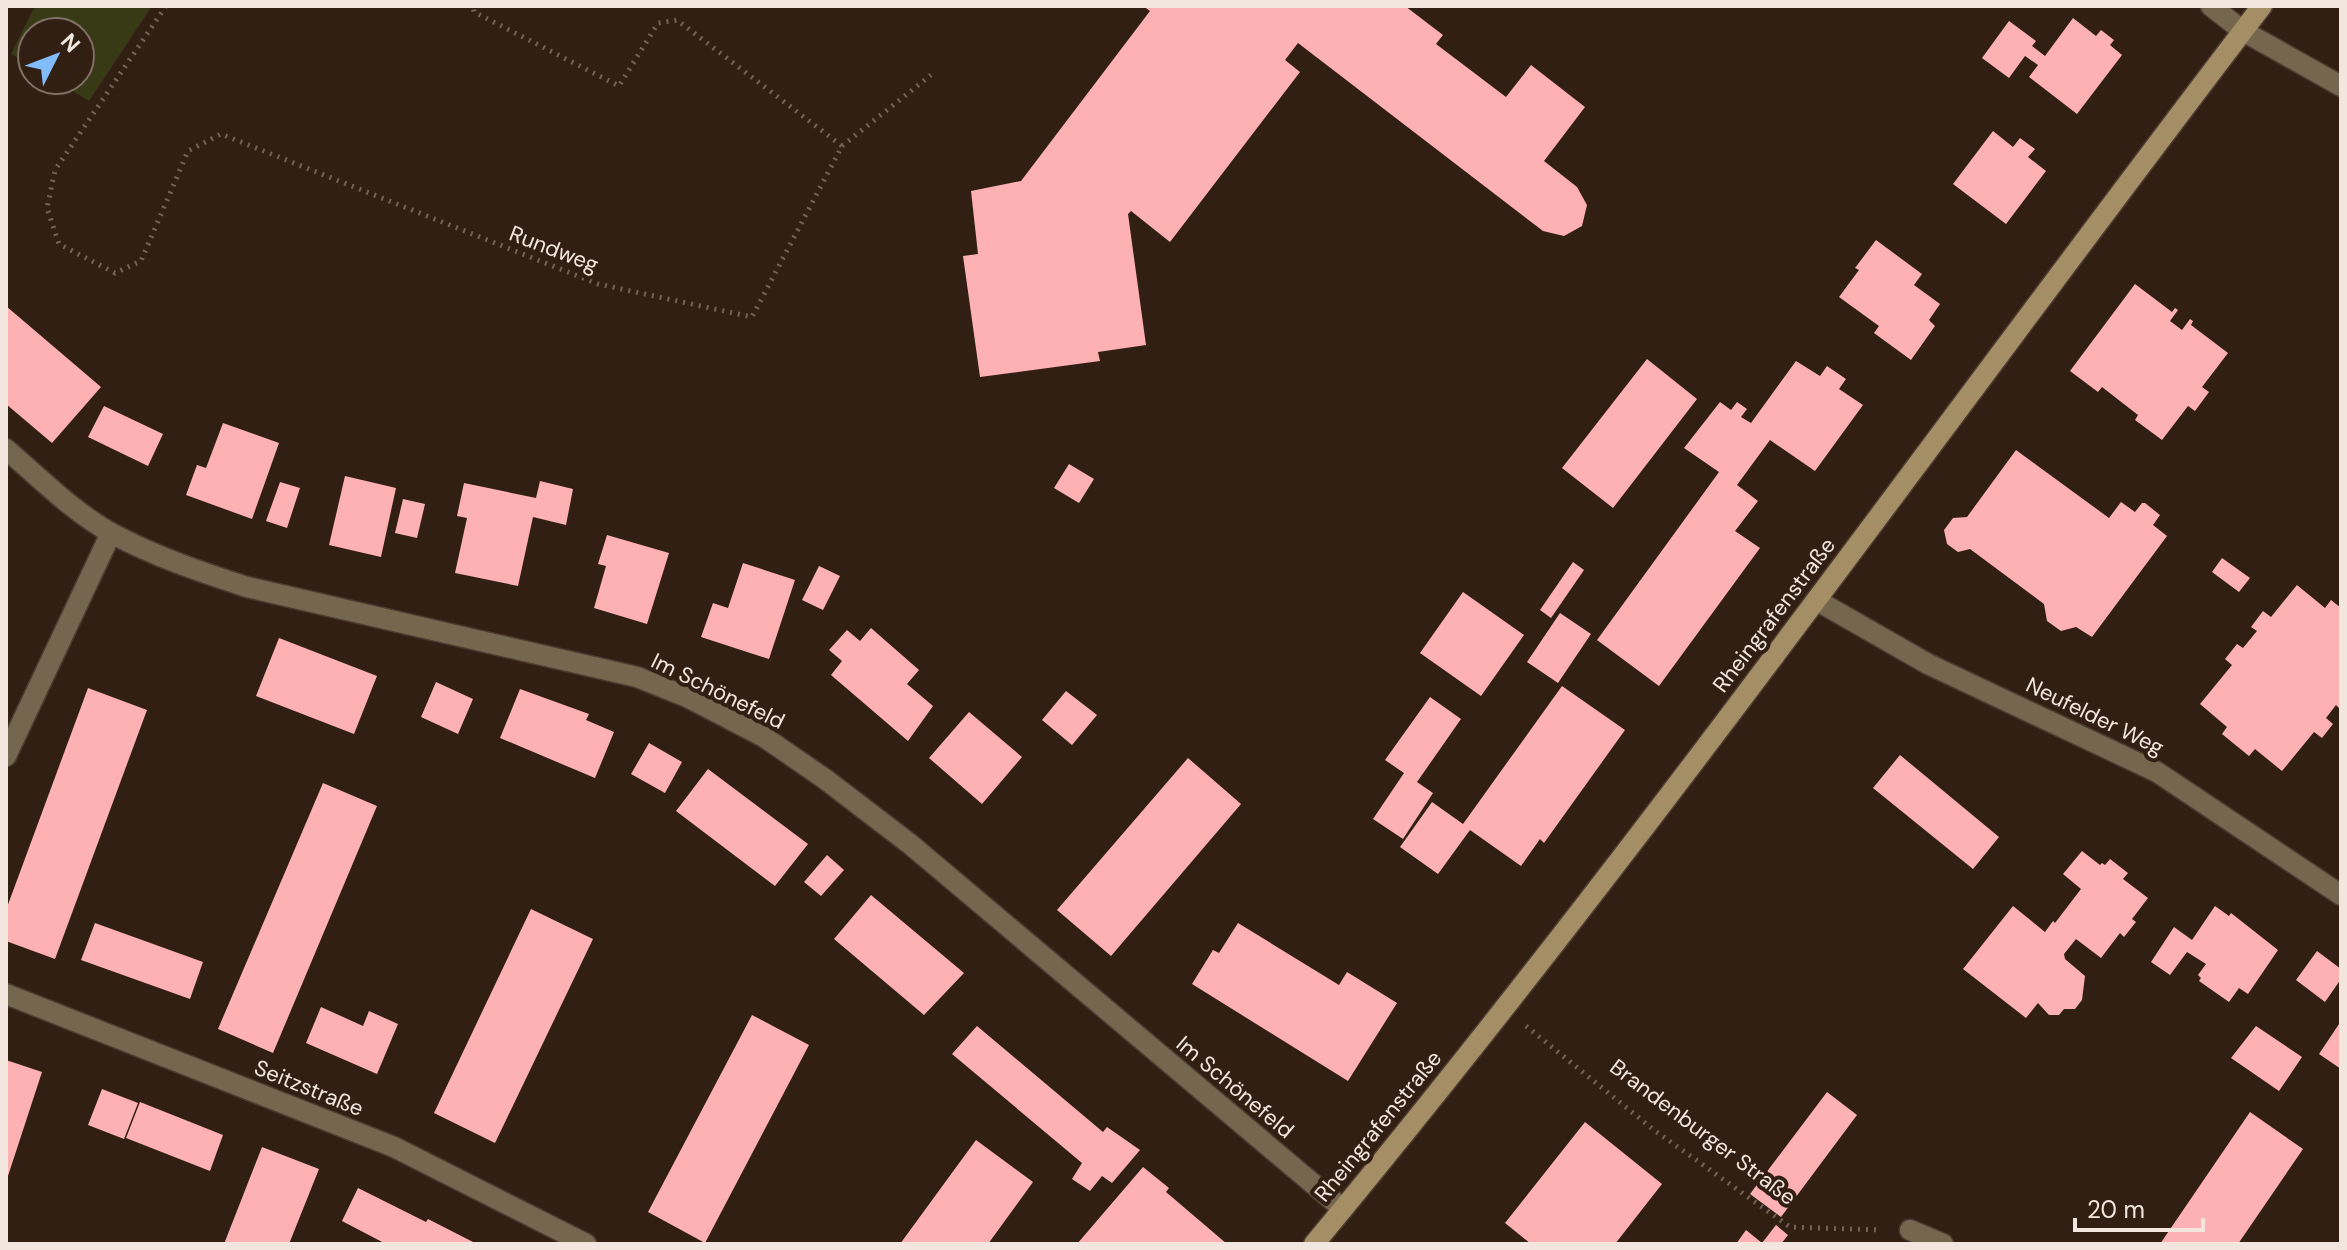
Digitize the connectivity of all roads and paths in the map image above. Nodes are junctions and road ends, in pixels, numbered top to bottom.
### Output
1 (166, 6) edge
2 (473, 6) edge
3 (2211, 6) edge
4 (2262, 6) edge
5 (2243, 31) junction
6 (931, 75) dead end
7 (2341, 86) edge
8 (842, 146) junction
9 (6, 449) edge
10 (111, 533) junction
11 (1816, 600) junction
12 (6, 756) edge
13 (2341, 895) edge
14 (6, 994) edge
15 (1503, 1008) junction
16 (1343, 1209) junction
17 (1910, 1230) joint
18 (586, 1244) edge
19 (1314, 1244) edge
20 (1943, 1244) edge

1 - 8 path, Rundweg
2 - 8 path
3 - 5 street
4 - 5 street, Rheingrafenstraße
5 - 7 street
5 - 11 street, Rheingrafenstraße
6 - 8 path
9 - 10 street, Im Schönefeld
10 - 12 street
10 - 16 street, Im Schönefeld
11 - 13 street, Neufelder Weg
11 - 15 street, Rheingrafenstraße
14 - 18 street, Seitzstraße
15 - 16 street, Rheingrafenstraße
15 - 17 path, Brandenburger Straße
16 - 19 street, Rheingrafenstraße
17 - 20 street

